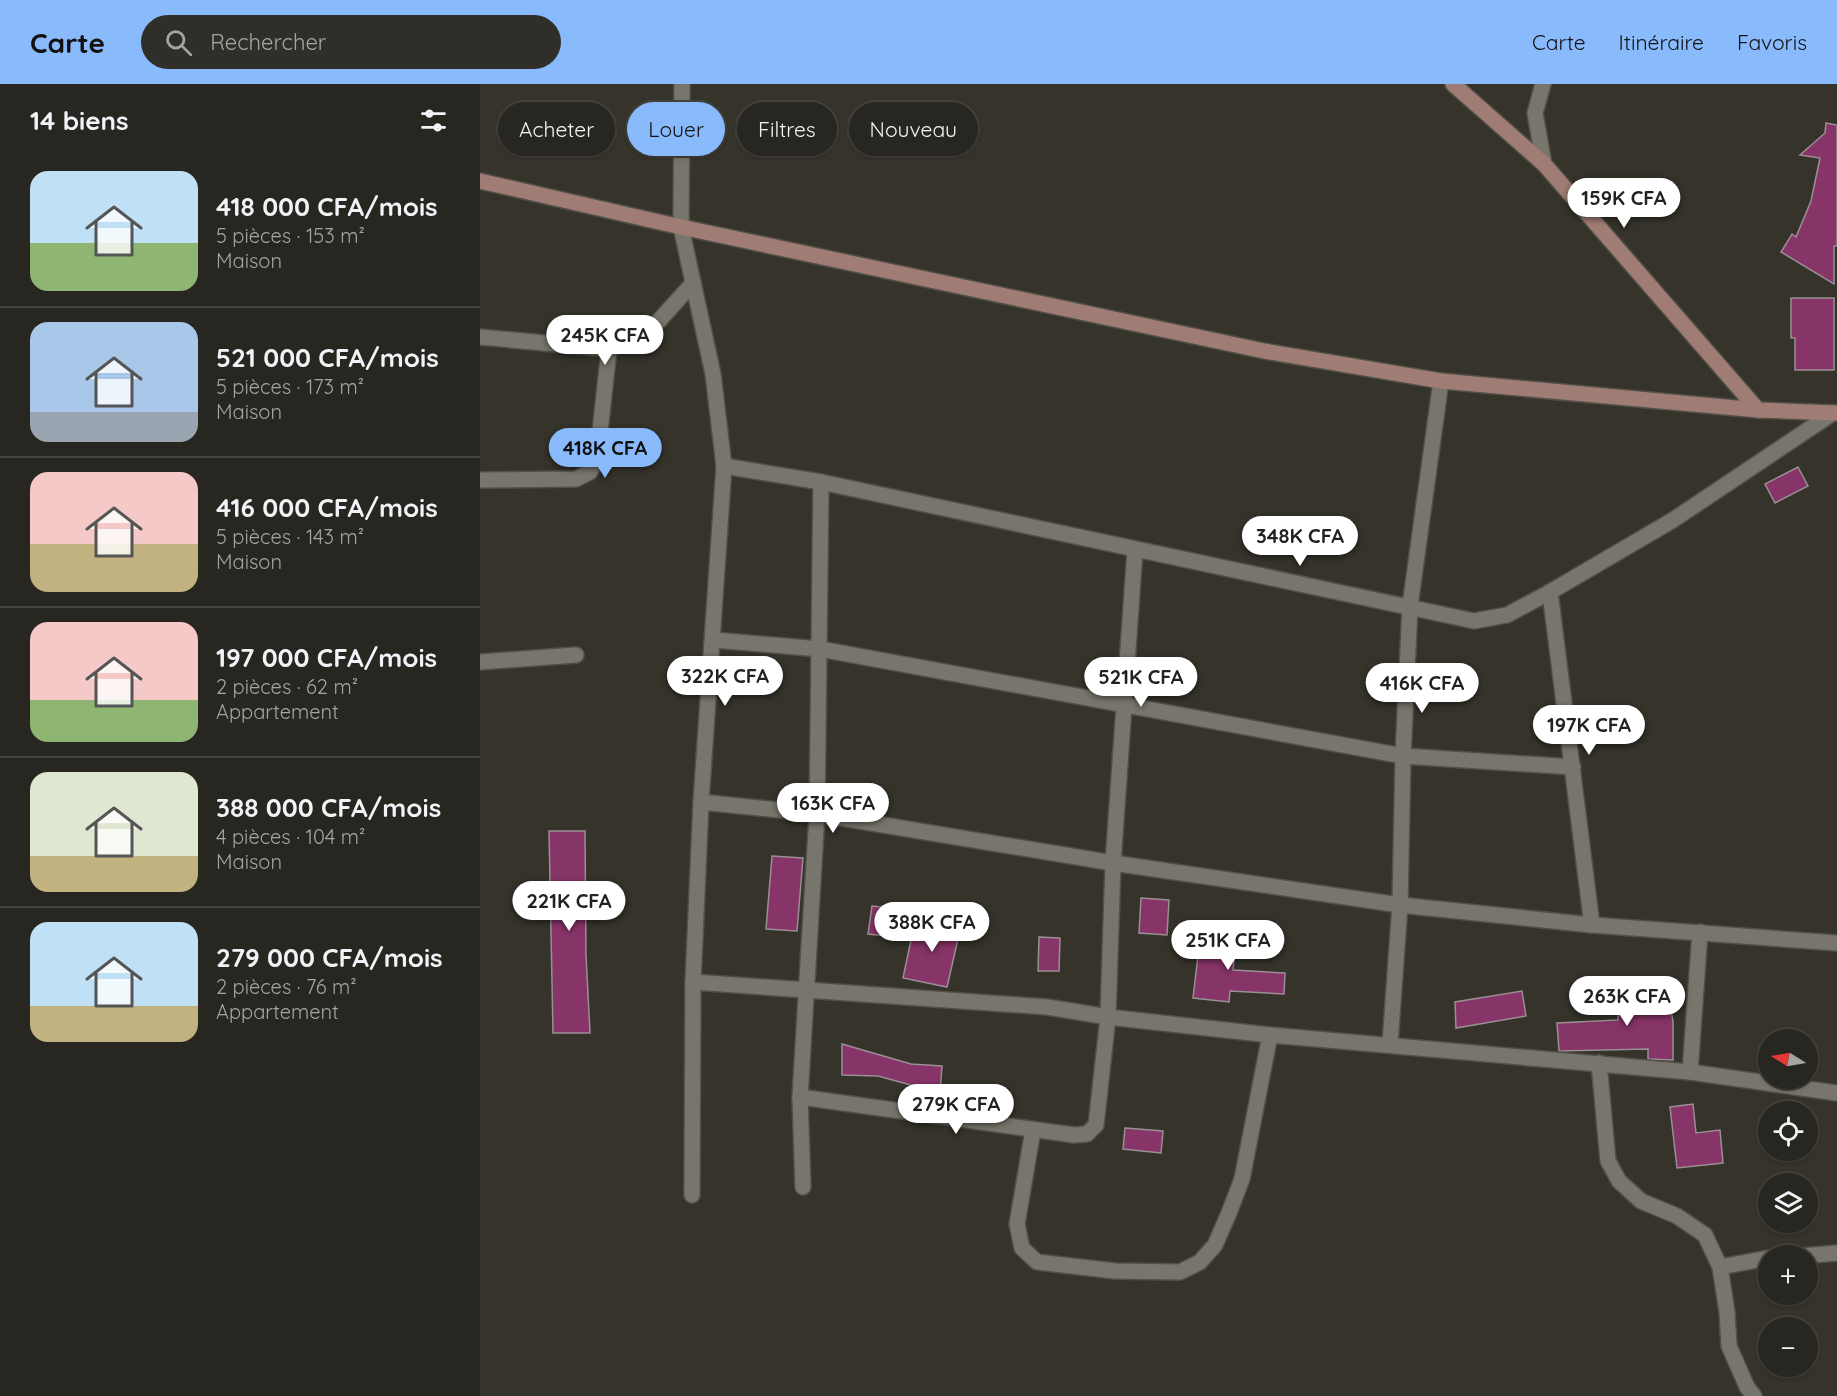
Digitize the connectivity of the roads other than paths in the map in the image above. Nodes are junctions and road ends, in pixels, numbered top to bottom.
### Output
1 (682, 84) edge
2 (1453, 84) edge
3 (1543, 84) edge
4 (1544, 164) junction
5 (480, 181) edge
6 (681, 227) junction
7 (693, 283) junction
8 (480, 337) edge
9 (609, 349) junction
10 (1441, 381) junction
11 (1758, 410) junction
12 (1835, 413) edge
13 (724, 466) junction
14 (480, 480) edge
15 (821, 482) junction
16 (1135, 550) junction
17 (1550, 592) junction
18 (1410, 606) junction
19 (714, 640) junction
20 (820, 649) junction
21 (576, 655) dead end
22 (480, 662) edge
23 (1125, 705) junction
24 (1403, 756) junction
25 (1573, 767) junction
26 (701, 802) junction
27 (817, 814) junction
28 (1113, 863) junction
29 (1401, 905) junction
30 (1592, 925) junction
31 (1700, 933) junction
32 (1837, 943) edge
33 (693, 982) junction
34 (807, 990) junction
35 (1108, 1017) junction
36 (1270, 1035) junction
37 (1390, 1044) junction
38 (1599, 1063) junction
39 (1690, 1072) junction
40 (1837, 1093) edge
41 (800, 1097) junction
42 (1033, 1130) junction
43 (803, 1187) dead end
44 (692, 1195) dead end
45 (1837, 1253) edge
46 (1818, 1255) edge
47 (1758, 1260) edge
48 (1720, 1267) junction
49 (1754, 1396) edge

1 - 6 street
2 - 4 street
3 - 4 street
4 - 11 street
5 - 6 street
6 - 7 street
6 - 10 street
7 - 9 street
7 - 13 street
8 - 9 street
9 - 14 street
10 - 11 street
10 - 18 street
11 - 12 street
12 - 17 street
13 - 15 street
13 - 19 street
15 - 16 street
15 - 20 street
16 - 18 street
16 - 23 street
17 - 18 street
17 - 25 street
18 - 24 street
19 - 20 street
19 - 26 street
20 - 23 street
20 - 27 street
21 - 22 street
23 - 24 street
23 - 28 street
24 - 25 street
24 - 29 street
25 - 30 street
26 - 27 street
26 - 33 street
27 - 28 street
27 - 34 street
28 - 29 street
28 - 35 street
29 - 30 street
29 - 37 street
30 - 31 street
31 - 32 street
31 - 39 street
33 - 34 street
33 - 44 street
34 - 35 street
34 - 41 street
35 - 36 street
35 - 42 street
36 - 37 street
36 - 42 street
37 - 38 street
38 - 39 street
38 - 48 street
39 - 40 street
41 - 42 street
41 - 43 street
45 - 46 street
47 - 48 street
48 - 49 street

